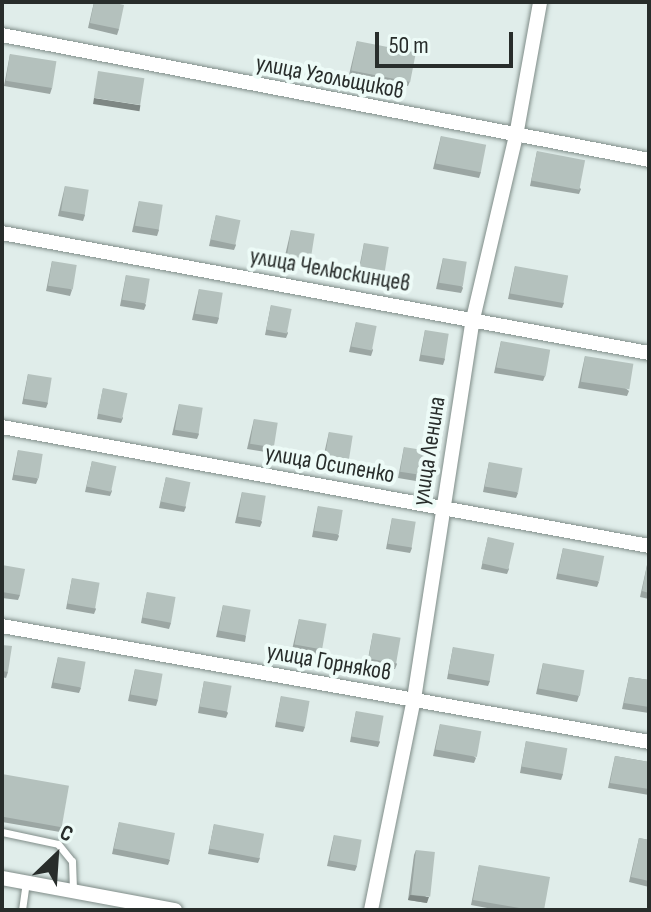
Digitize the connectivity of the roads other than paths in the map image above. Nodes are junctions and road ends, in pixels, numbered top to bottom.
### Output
1 (540, 2) edge
2 (2, 35) edge
3 (516, 136) junction
4 (649, 160) edge
5 (2, 233) edge
6 (473, 319) junction
7 (649, 353) edge
8 (2, 427) edge
9 (441, 507) junction
10 (649, 546) edge
11 (2, 626) edge
12 (414, 699) junction
13 (649, 742) edge
14 (2, 832) edge
15 (2, 878) edge
16 (26, 882) junction
17 (73, 891) junction
18 (22, 910) edge
19 (172, 910) edge
20 (371, 910) edge

1 - 3 street, улица Ленина
2 - 3 street, улица Угольщиков
3 - 4 street, улица Угольщиков
3 - 6 street, улица Ленина
5 - 6 street, улица Челюскинцев
6 - 7 street, улица Челюскинцев
6 - 9 street, улица Ленина
8 - 9 street, улица Осипенко
9 - 10 street, улица Осипенко
9 - 12 street, улица Ленина
11 - 12 street, улица Горняков
12 - 13 street, улица Горняков
12 - 20 street, улица Ленина
14 - 17 lane
15 - 16 street
16 - 17 street
16 - 18 lane
17 - 19 street

